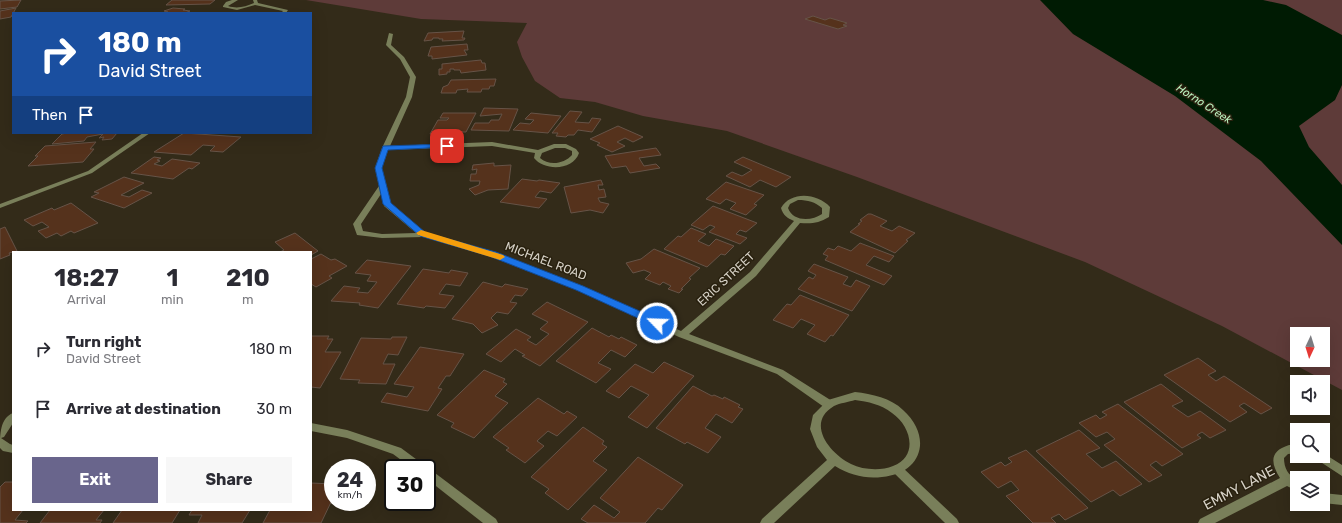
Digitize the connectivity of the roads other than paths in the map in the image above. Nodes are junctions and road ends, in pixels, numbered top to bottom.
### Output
1 (236, 0) edge
2 (255, 2) edge
3 (284, 12) edge
4 (391, 34) dead end
5 (146, 134) edge
6 (386, 148) junction
7 (539, 152) junction
8 (382, 187) junction
9 (0, 206) edge
10 (798, 221) junction
11 (423, 235) junction
12 (682, 334) junction
13 (828, 404) junction
14 (12, 418) edge
15 (312, 427) edge
16 (0, 434) edge
17 (0, 442) edge
18 (12, 449) edge
19 (1290, 450) edge
20 (408, 459) edge
21 (834, 460) junction
22 (1330, 463) edge
23 (898, 470) junction
24 (1342, 471) edge
25 (436, 480) edge
26 (1287, 480) junction
27 (1290, 482) edge
28 (1330, 499) edge
29 (1342, 500) edge
30 (492, 523) edge
31 (766, 523) edge
32 (953, 523) edge
33 (1204, 523) edge

1 - 2 street
2 - 3 street
4 - 6 street, MICHAEL ROAD
5 - 9 street
6 - 7 street
6 - 8 street, MICHAEL ROAD
7 - 7 street
8 - 11 street, MICHAEL ROAD
8 - 11 street, MICHAEL ROAD
10 - 10 street
10 - 12 street, ERIC STREET
11 - 12 street, MICHAEL ROAD
12 - 13 street, MICHAEL ROAD
13 - 21 street
13 - 23 street
14 - 16 street
15 - 20 street
17 - 18 street
19 - 26 street
21 - 23 street
21 - 31 street
22 - 24 street
23 - 32 street
25 - 30 street
26 - 27 street
26 - 33 street, EMMY LANE
28 - 29 street

